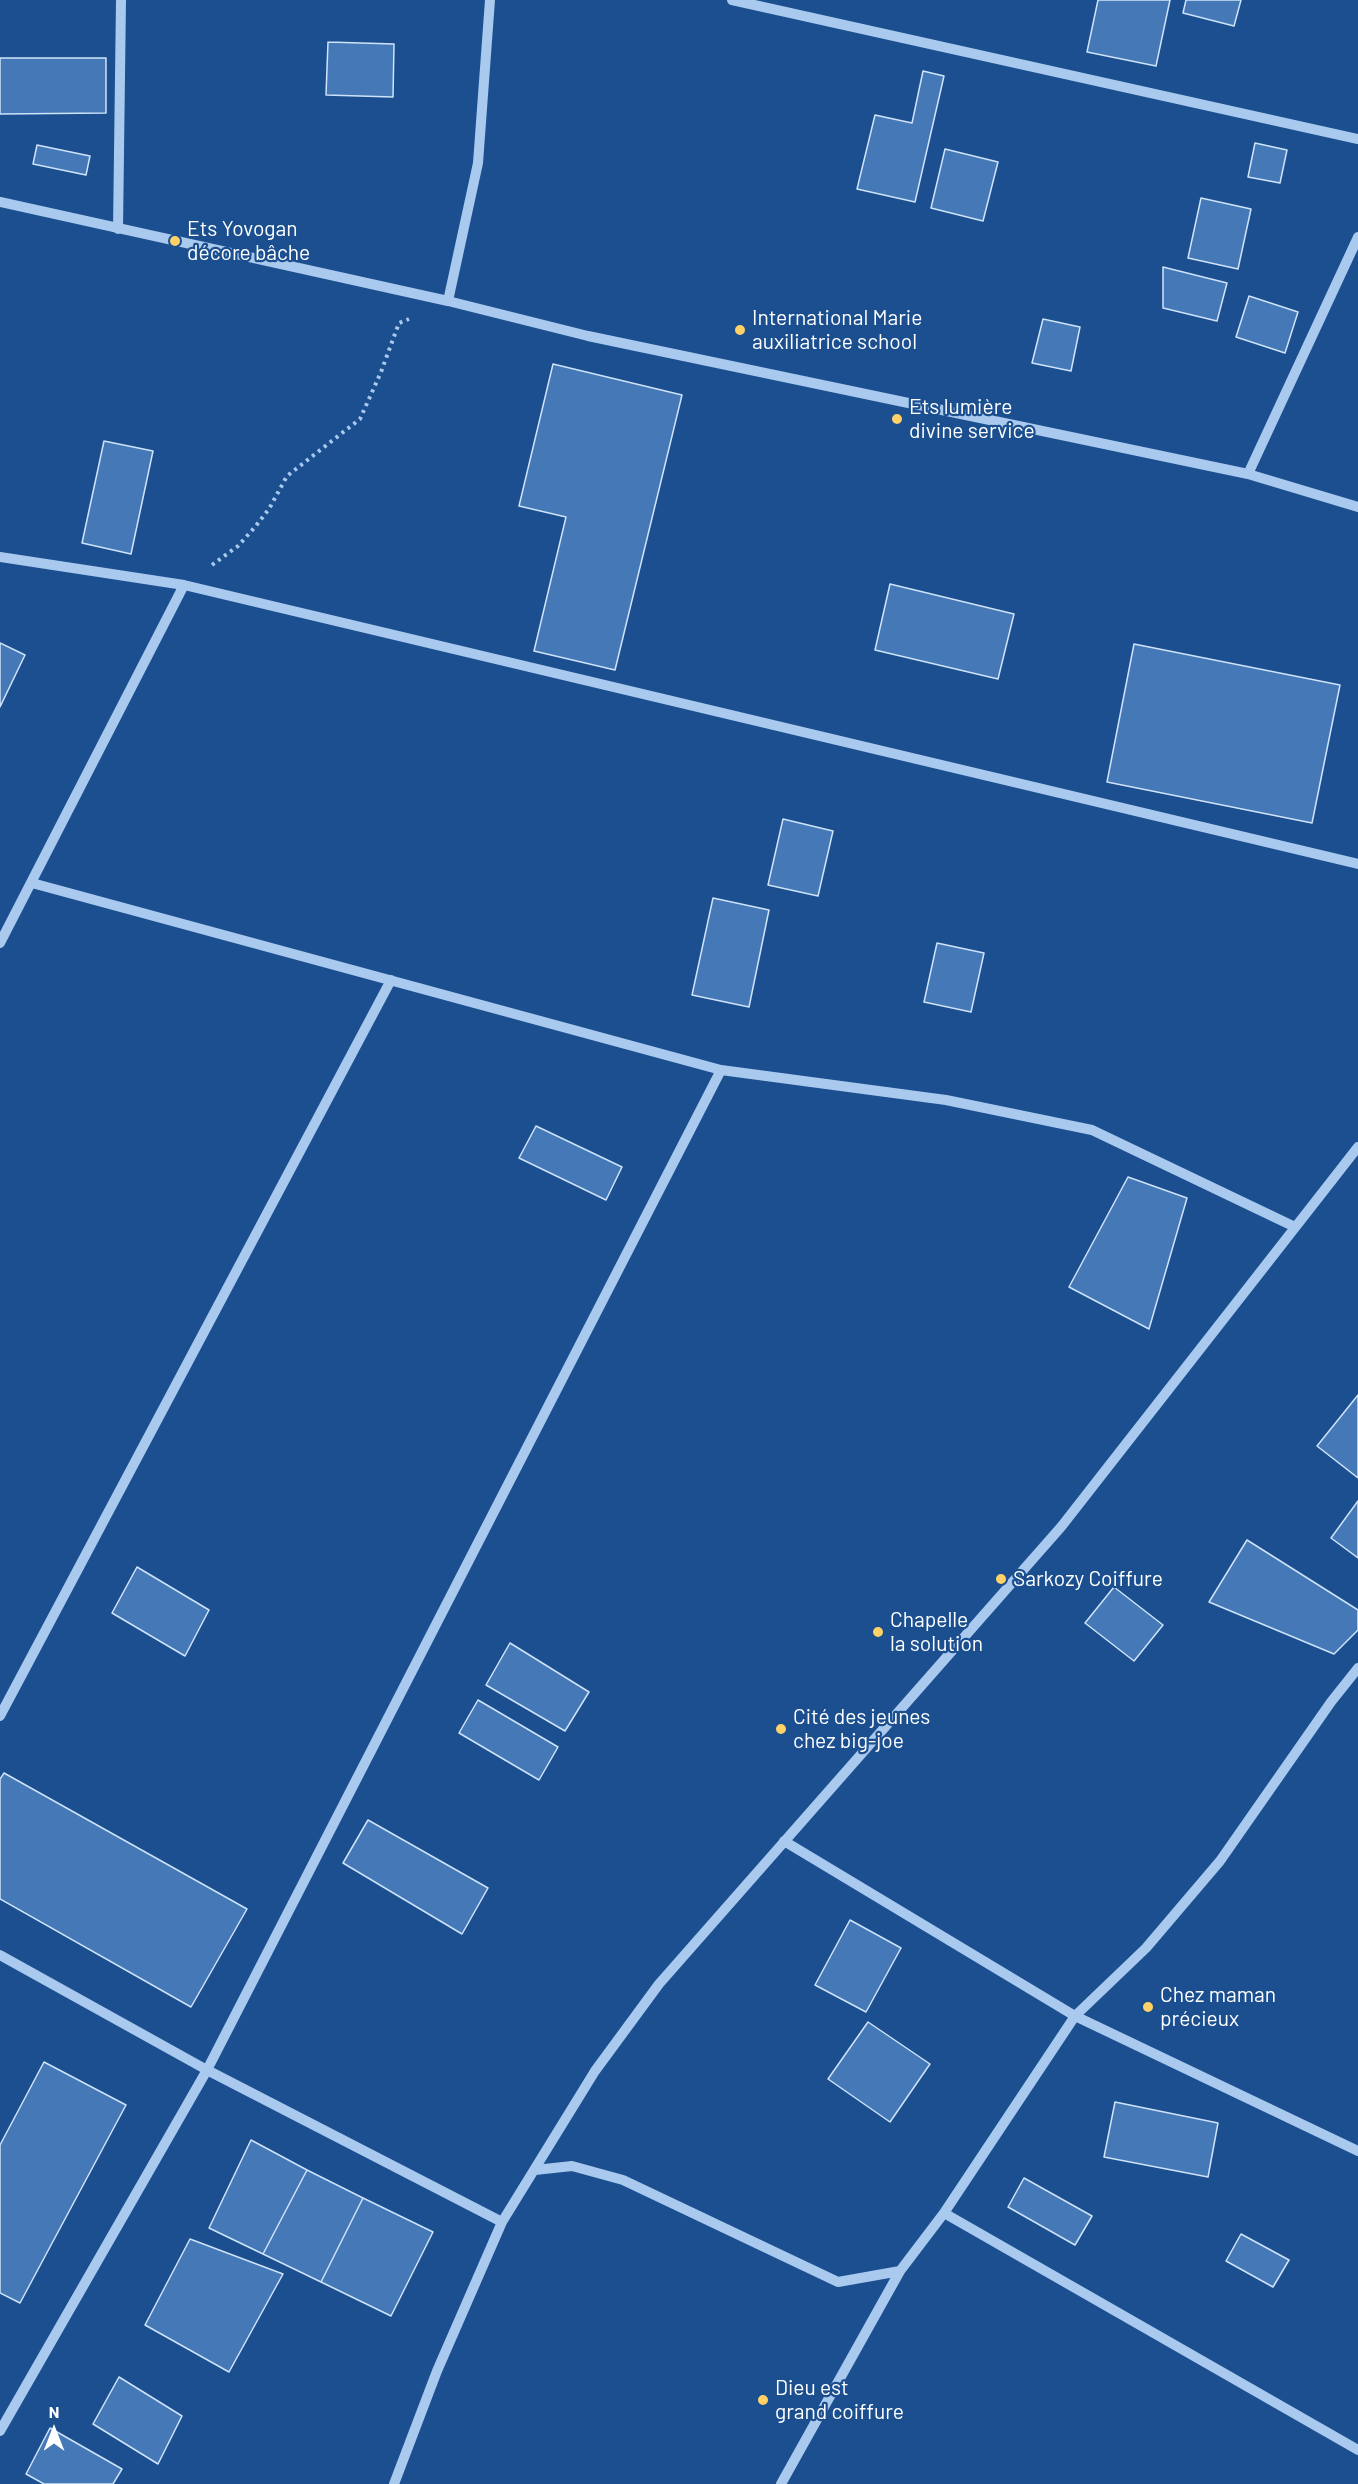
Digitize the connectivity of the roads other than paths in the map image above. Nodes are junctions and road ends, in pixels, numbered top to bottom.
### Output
1 (122, 0) edge
2 (490, 0) edge
3 (732, 0) edge
4 (1358, 139) edge
5 (0, 202) edge
6 (118, 229) junction
7 (1358, 237) edge
8 (448, 301) junction
9 (1248, 474) junction
10 (1358, 507) edge
11 (0, 557) edge
12 (184, 585) junction
13 (1358, 864) edge
14 (32, 883) junction
15 (0, 943) edge
16 (392, 981) junction
17 (721, 1070) junction
18 (1358, 1147) edge
19 (1295, 1227) junction
20 (1358, 1668) edge
21 (0, 1716) edge
22 (784, 1841) junction
23 (0, 1955) edge
24 (1075, 2016) junction
25 (207, 2070) junction
26 (1358, 2151) edge
27 (535, 2169) junction
28 (944, 2213) junction
29 (502, 2222) junction
30 (900, 2271) junction
31 (0, 2431) edge
32 (1358, 2450) edge
33 (394, 2484) edge
34 (782, 2484) edge

1 - 6 street
2 - 8 street
3 - 4 street
5 - 6 street
6 - 8 street
7 - 9 street
8 - 9 street
9 - 10 street
11 - 12 street
12 - 13 street
12 - 14 street
14 - 15 street
14 - 16 street
16 - 17 street
16 - 21 street
17 - 19 street
17 - 25 street
18 - 19 street
19 - 22 street
20 - 24 street
22 - 24 street
22 - 27 street
23 - 25 street
24 - 26 street
24 - 28 street
25 - 29 street
25 - 31 street
27 - 29 street
27 - 30 street
28 - 30 street
28 - 32 street
29 - 33 street
30 - 34 street

